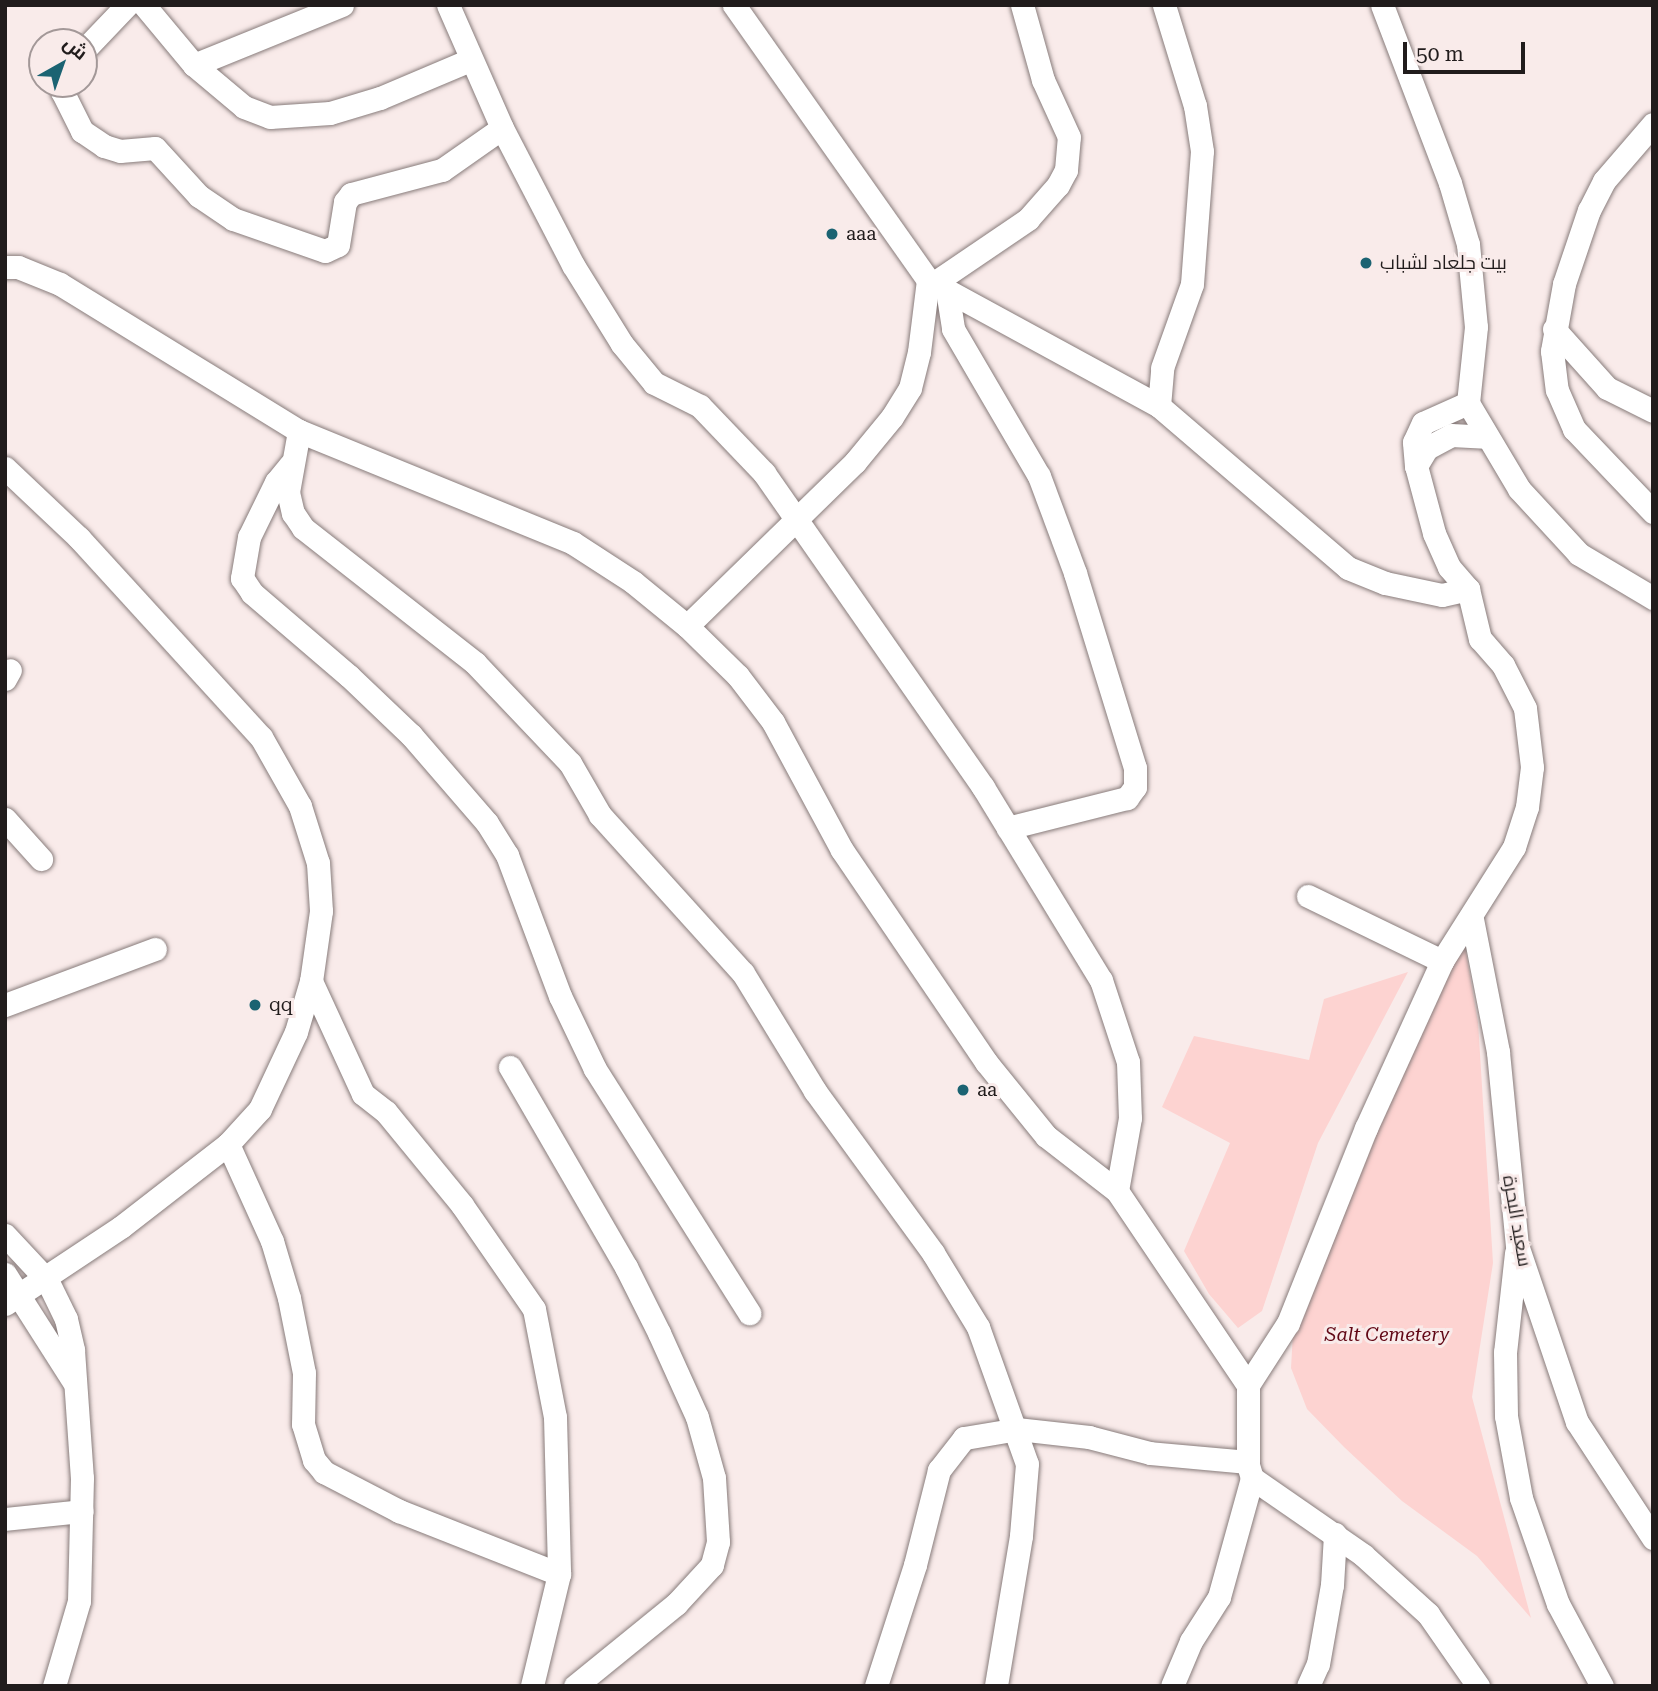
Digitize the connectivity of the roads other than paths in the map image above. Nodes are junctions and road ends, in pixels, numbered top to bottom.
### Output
1 (127, 5) edge
2 (144, 5) edge
3 (342, 5) edge
4 (448, 5) edge
5 (734, 5) edge
6 (1023, 5) edge
7 (1164, 5) edge
8 (1382, 5) edge
9 (98, 35) edge
10 (470, 60) junction
11 (194, 65) junction
12 (65, 98) edge
13 (1653, 124) edge
14 (502, 128) junction
15 (5, 267) edge
16 (937, 284) junction
17 (1554, 329) junction
18 (1468, 402) junction
19 (1159, 405) junction
20 (1653, 411) edge
21 (299, 431) junction
22 (1485, 437) junction
23 (290, 465) junction
24 (1416, 466) junction
25 (5, 468) edge
26 (1653, 512) edge
27 (794, 520) junction
28 (1468, 589) junction
29 (1653, 598) edge
30 (687, 626) junction
31 (5, 819) edge
32 (1008, 828) junction
33 (41, 859) dead end
34 (1308, 896) dead end
35 (1472, 919) junction
36 (155, 949) dead end
37 (1442, 961) junction
38 (312, 981) junction
39 (5, 1005) edge
40 (510, 1067) dead end
41 (228, 1144) junction
42 (1117, 1191) junction
43 (5, 1235) edge
44 (1517, 1245) junction
45 (5, 1274) edge
46 (47, 1280) junction
47 (11, 1300) edge
48 (749, 1312) dead end
49 (72, 1379) junction
50 (1248, 1385) junction
51 (1018, 1429) junction
52 (1250, 1470) junction
53 (82, 1511) junction
54 (5, 1519) edge
55 (1335, 1534) junction
56 (1653, 1538) edge
57 (559, 1574) junction
58 (54, 1686) edge
59 (532, 1686) edge
60 (575, 1686) edge
61 (876, 1686) edge
62 (996, 1686) edge
63 (1172, 1686) edge
64 (1308, 1686) edge
65 (1478, 1686) edge
66 (1602, 1686) edge

1 - 9 street
2 - 11 street
3 - 11 street
4 - 10 street
5 - 16 street
6 - 16 street
7 - 19 street
8 - 18 street
10 - 11 street
10 - 14 street
12 - 14 street
13 - 17 street
14 - 27 street
15 - 21 street
16 - 19 street
16 - 27 street
16 - 32 street
17 - 20 street
17 - 26 street
18 - 22 street
18 - 24 street
19 - 28 street
21 - 23 street
21 - 30 street
22 - 24 street
22 - 29 street
23 - 48 street
23 - 51 street
24 - 28 street
25 - 38 street
27 - 30 street
27 - 32 street
28 - 35 street
30 - 42 street
31 - 33 street
32 - 42 street
34 - 37 street
35 - 37 street
35 - 44 street, سعيد البحرة
36 - 39 street
37 - 50 street
38 - 41 street
38 - 57 street
40 - 60 street
41 - 46 street
41 - 57 street
42 - 50 street
43 - 46 street
44 - 56 street, سعيد البحرة
44 - 66 street
45 - 47 street
46 - 47 street
46 - 49 street
47 - 49 street
49 - 53 street
50 - 52 street
51 - 52 street
51 - 61 street
51 - 62 street
52 - 55 street
52 - 63 street
53 - 54 street
53 - 58 street
55 - 64 street
55 - 65 street
57 - 59 street

